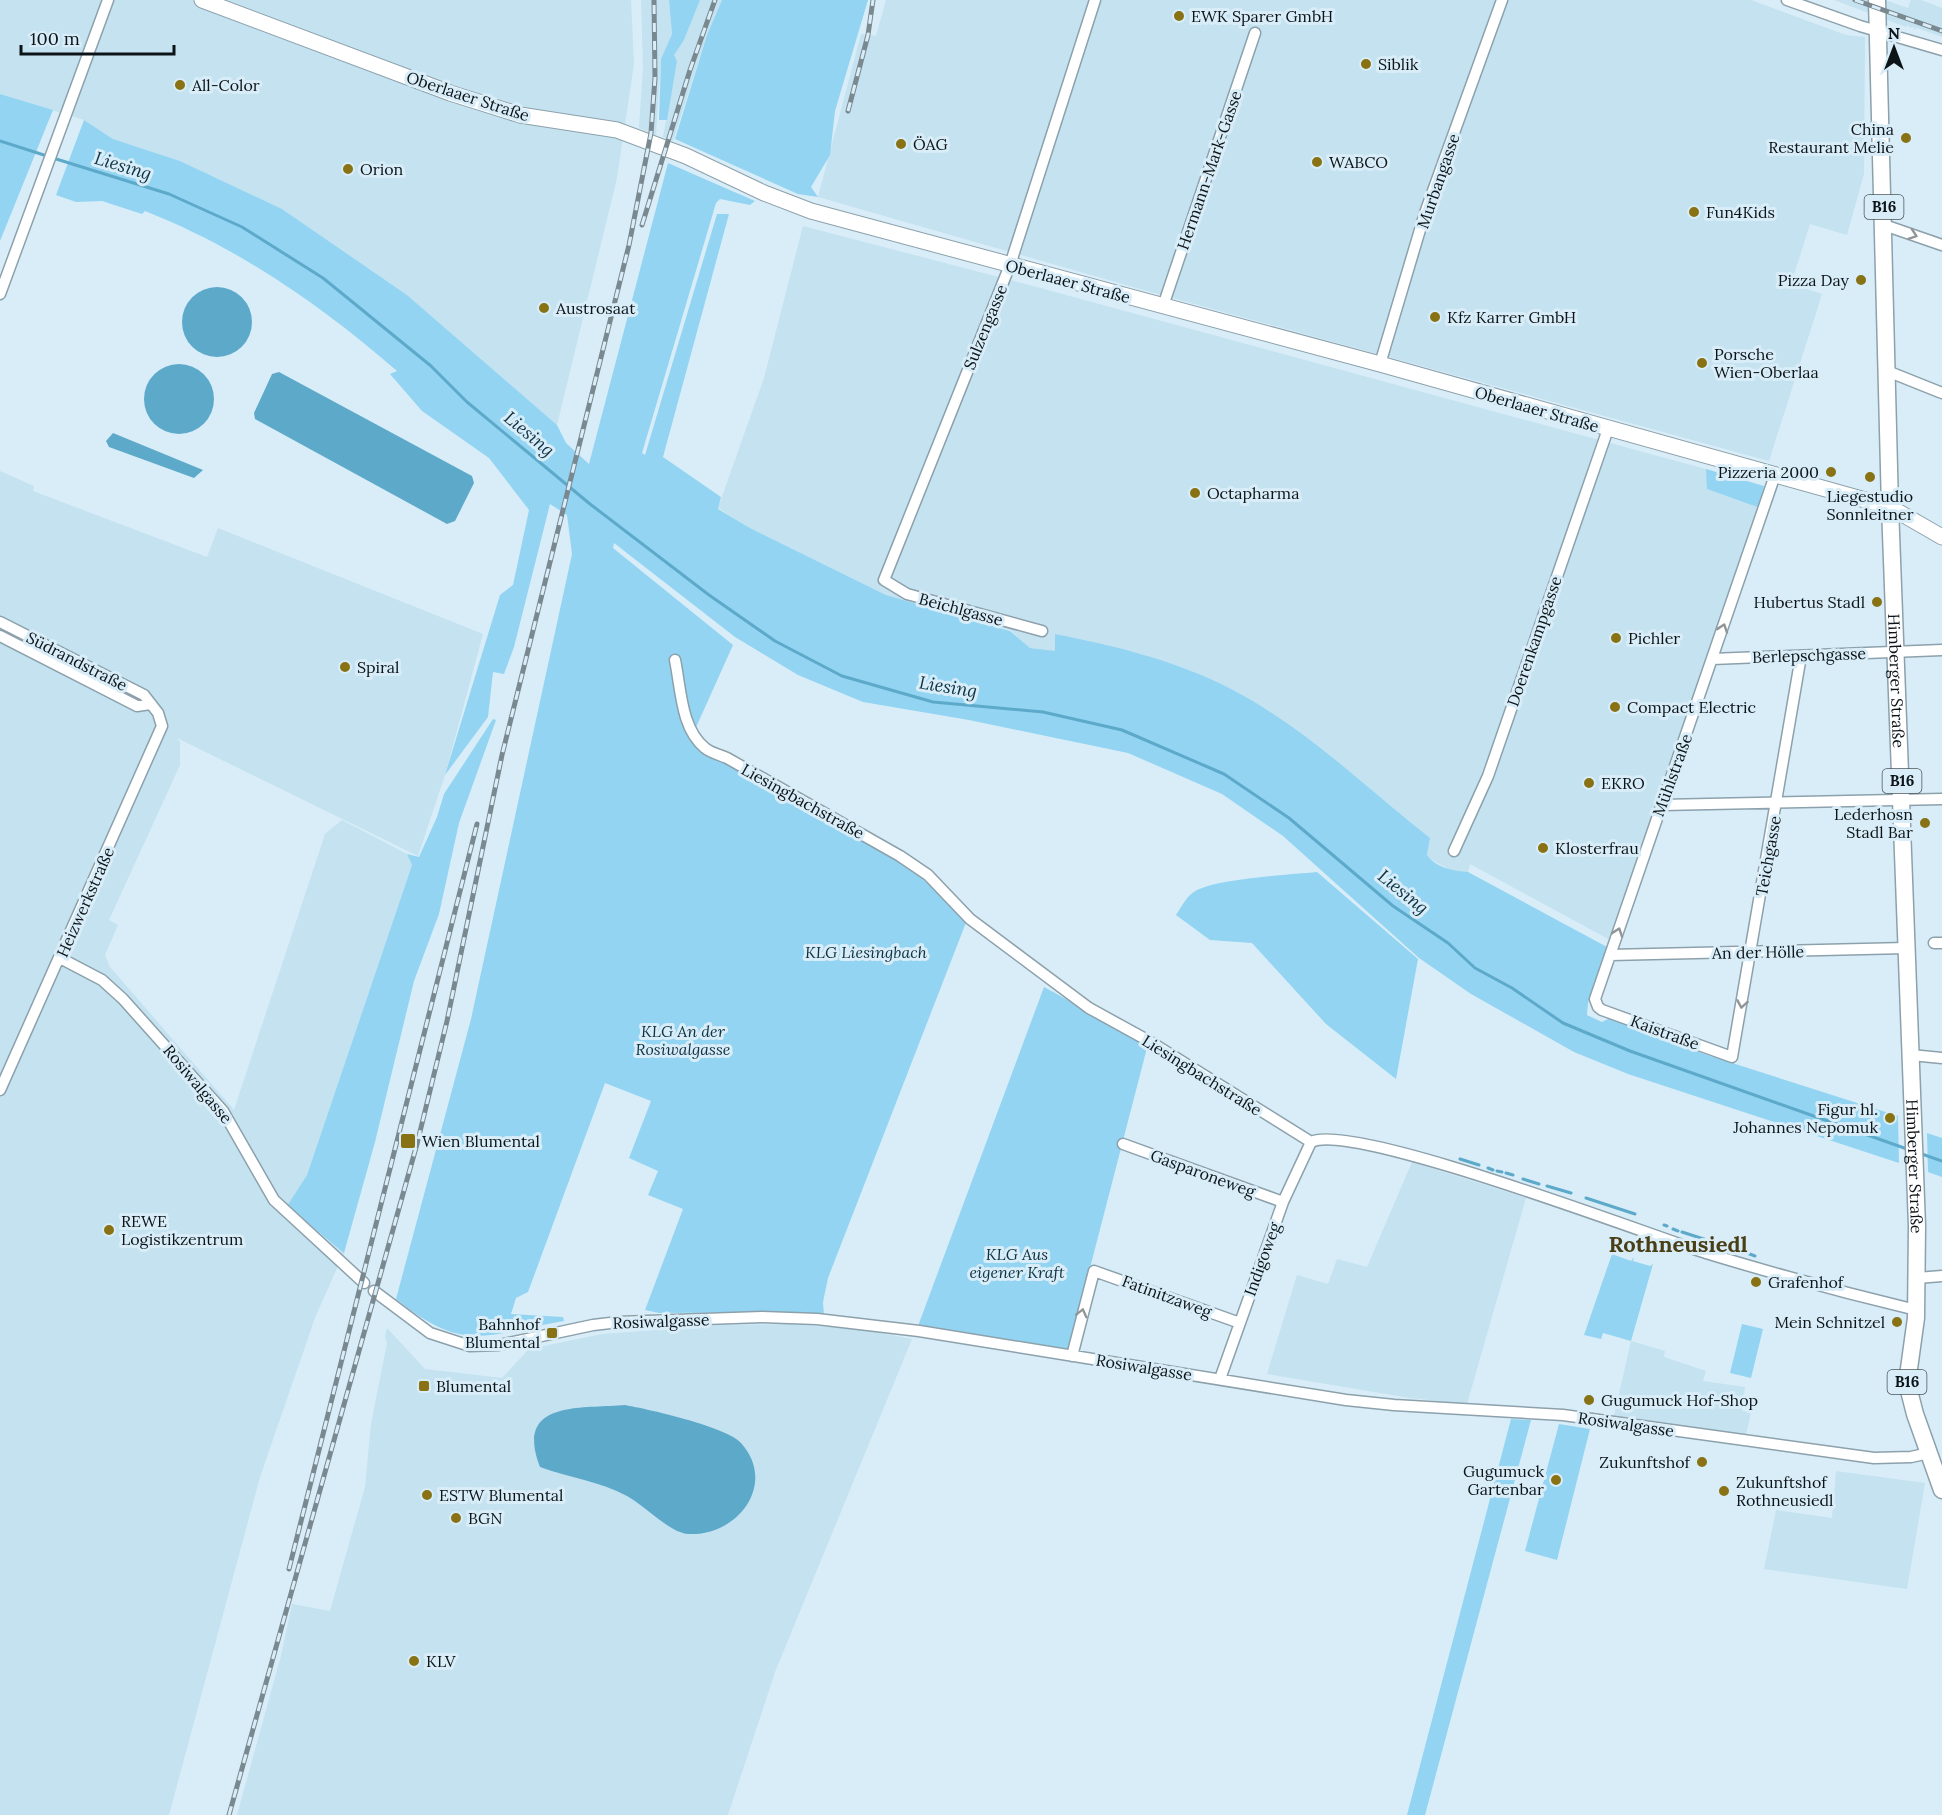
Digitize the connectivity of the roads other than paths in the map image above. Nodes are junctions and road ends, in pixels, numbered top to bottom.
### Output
1 (108, 0) edge
2 (202, 0) edge
3 (1095, 0) edge
4 (1502, 0) edge
5 (1787, 0) edge
6 (1877, 4) edge
7 (1878, 30) junction
8 (1255, 33) dead end
9 (1942, 50) edge
10 (1884, 225) junction
11 (1942, 245) edge
12 (1010, 265) junction
13 (0, 294) edge
14 (1163, 306) junction
15 (1380, 364) junction
16 (1887, 370) junction
17 (1942, 393) edge
18 (1608, 429) junction
19 (1775, 475) junction
20 (1890, 507) junction
21 (1942, 537) edge
22 (884, 580) joint
23 (0, 622) edge
24 (1042, 631) dead end
25 (0, 636) edge
26 (1942, 650) edge
27 (1896, 652) junction
28 (1801, 656) junction
29 (1712, 659) junction
30 (675, 660) dead end
31 (150, 704) junction
32 (158, 713) joint
33 (1902, 799) junction
34 (1942, 799) edge
35 (1778, 803) junction
36 (1662, 806) junction
37 (1454, 851) dead end
38 (1906, 948) junction
39 (1752, 952) junction
40 (1610, 955) junction
41 (60, 958) junction
42 (1598, 1007) joint
43 (1911, 1054) junction
44 (1732, 1057) joint
45 (1942, 1058) edge
46 (0, 1090) edge
47 (1311, 1142) junction
48 (1123, 1144) dead end
49 (1283, 1202) junction
50 (1942, 1276) edge
51 (1917, 1278) junction
52 (364, 1283) dead end
53 (374, 1292) dead end
54 (1911, 1308) junction
55 (1240, 1323) junction
56 (1072, 1356) junction
57 (1220, 1379) junction
58 (1929, 1453) junction
59 (1939, 1472) edge
60 (1942, 1490) edge

1 - 13 street
2 - 12 main road, Oberlaaer Straße
3 - 12 street, Sulzengasse
4 - 15 street, Murbangasse
5 - 7 street
6 - 7 main road, Himberger Straße / B16
7 - 9 street
7 - 10 main road, Himberger Straße / B16
8 - 14 street, Hermann-Mark-Gasse
10 -> 11 street
10 - 16 main road, Himberger Straße / B16
12 - 14 main road, Oberlaaer Straße
12 - 22 street, Sulzengasse
14 - 15 main road, Oberlaaer Straße
15 - 18 main road, Oberlaaer Straße
16 - 17 street
16 - 20 main road, Himberger Straße / B16
18 - 19 main road, Oberlaaer Straße
18 - 37 street, Doerenkampgasse
19 - 20 main road, Oberlaaer Straße
29 -> 19 street, Mühlstraße
20 - 21 main road, Oberlaaer Straße
20 - 27 main road, Himberger Straße / B16
22 - 24 street, Beichlgasse
23 - 31 street, Südrandstraße
25 - 31 street, Südrandstraße
26 - 27 street, Berlepschgasse
27 - 28 street, Berlepschgasse
27 - 33 main road, Himberger Straße / B16
28 - 29 street, Berlepschgasse
28 - 35 street, Teichgasse
29 - 36 street, Mühlstraße
30 - 47 street, Liesingbachstraße
31 - 32 street, Südrandstraße
32 - 41 street, Heizwerkstraße
33 - 34 street
33 - 35 street
33 - 38 main road, Himberger Straße / B16
35 - 36 street
35 - 39 street, Teichgasse
40 -> 36 street, Mühlstraße
38 - 39 street, An der Hölle
38 - 43 main road, Himberger Straße / B16
39 - 40 street, An der Hölle
39 -> 44 street, Teichgasse
40 - 42 street, Mühlstraße
41 - 46 street, Heizwerkstraße
41 - 52 street, Rosiwalgasse
42 - 44 street, Kaistraße
43 - 45 street
43 - 51 main road, Himberger Straße / B16
47 - 49 street, Indigoweg
47 - 54 street
48 - 49 street, Gasparoneweg
49 - 55 street, Indigoweg
50 - 51 street
51 - 54 main road, Himberger Straße / B16
53 - 56 street, Rosiwalgasse
54 - 58 main road, Himberger Straße / B16
56 -> 55 street, Fatinitzaweg
55 - 57 street, Indigoweg
56 - 57 street, Rosiwalgasse
57 - 58 street, Rosiwalgasse
58 - 59 main road, Himberger Straße / B16
59 - 60 main road, Himberger Straße / B16

